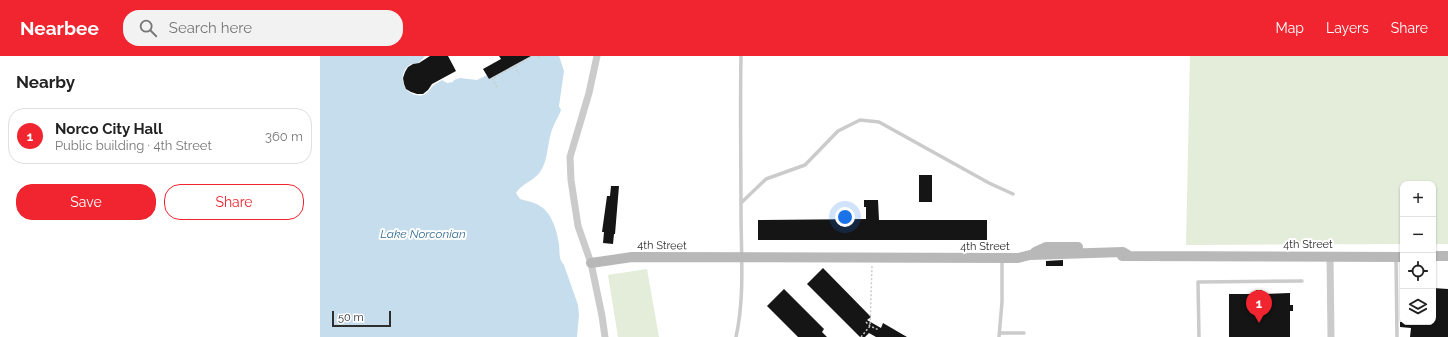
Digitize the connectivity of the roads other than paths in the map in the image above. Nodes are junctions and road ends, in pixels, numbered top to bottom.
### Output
1 (597, 56) edge
2 (741, 56) edge
3 (1013, 194) dead end
4 (741, 203) junction
5 (1125, 254) junction
6 (1330, 256) junction
7 (1436, 256) edge
8 (1448, 256) edge
9 (1400, 257) edge
10 (742, 258) junction
11 (1002, 258) junction
12 (1018, 258) junction
13 (591, 263) junction
14 (1302, 281) dead end
15 (1024, 333) dead end
16 (999, 335) edge
17 (605, 337) edge
18 (736, 337) edge
19 (1199, 337) edge
20 (1331, 337) edge
21 (1397, 337) edge

1 - 13 street
2 - 4 lane
3 - 4 lane
4 - 10 lane
5 - 6 street, 4th Street
5 - 12 street
5 - 12 street, 4th Street
6 - 9 street, 4th Street
6 - 20 street
7 - 8 street
9 - 21 lane
10 - 11 street, 4th Street
10 - 13 street, 4th Street
10 - 18 lane
11 - 12 street, 4th Street
11 - 16 lane
13 - 17 street
14 - 19 lane
15 - 16 lane

